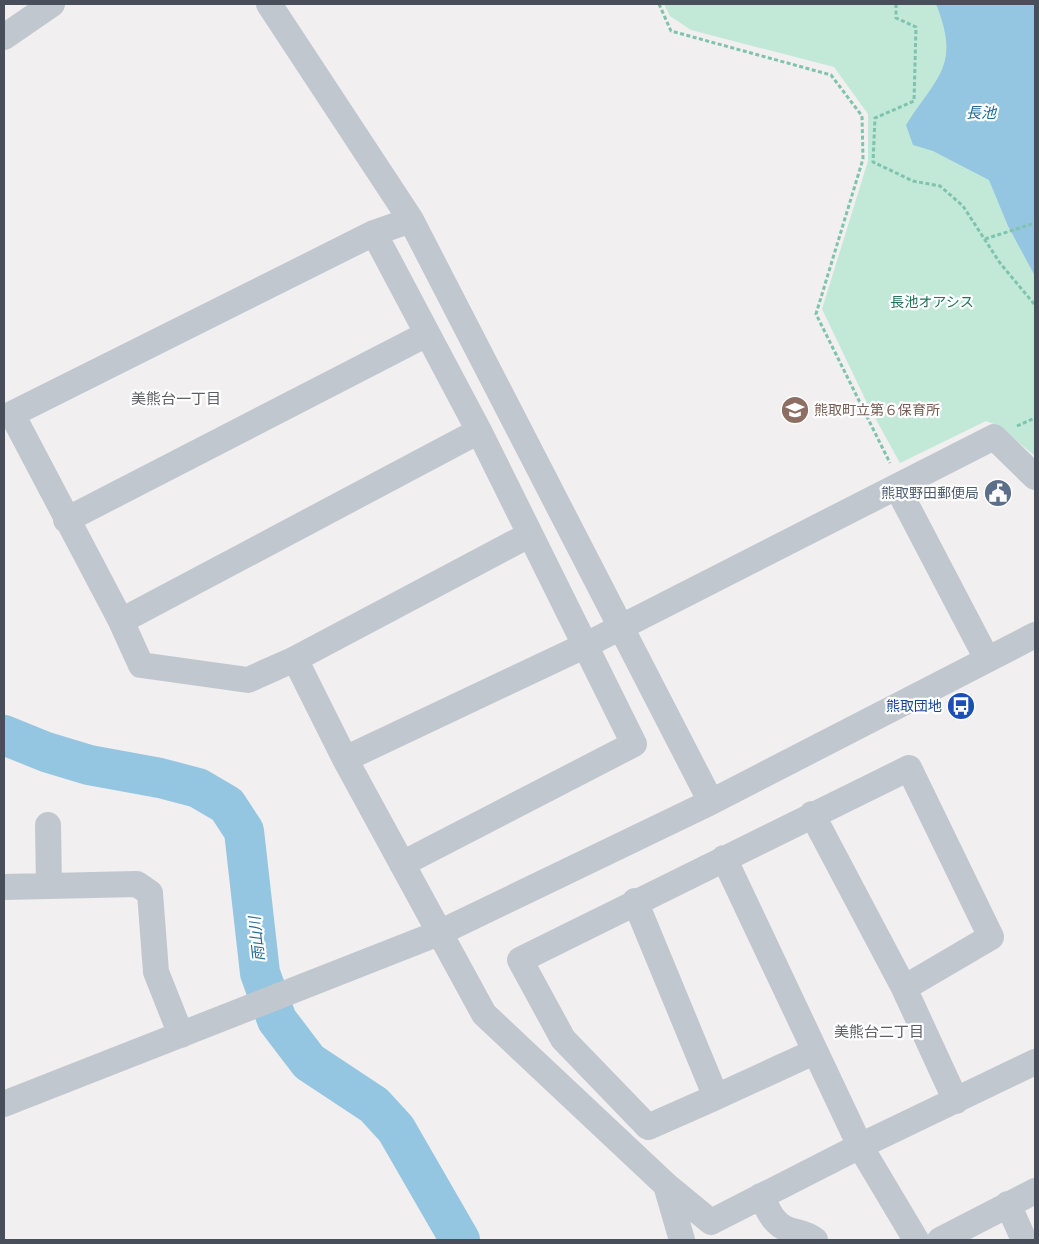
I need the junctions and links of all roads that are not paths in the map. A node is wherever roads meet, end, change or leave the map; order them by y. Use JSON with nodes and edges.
{"nodes":[{"id":1,"x":52,"y":4,"type":"edge"},
{"id":2,"x":269,"y":4,"type":"edge"},
{"id":3,"x":7,"y":27,"type":"edge"},
{"id":4,"x":411,"y":220,"type":"junction"},
{"id":5,"x":374,"y":233,"type":"junction"},
{"id":6,"x":426,"y":334,"type":"junction"},
{"id":7,"x":479,"y":431,"type":"junction"},
{"id":8,"x":1035,"y":477,"type":"edge"},
{"id":9,"x":897,"y":487,"type":"junction"},
{"id":10,"x":66,"y":520,"type":"junction"},
{"id":11,"x":529,"y":534,"type":"junction"},
{"id":12,"x":121,"y":621,"type":"junction"},
{"id":13,"x":619,"y":626,"type":"junction"},
{"id":14,"x":1035,"y":636,"type":"edge"},
{"id":15,"x":584,"y":646,"type":"junction"},
{"id":16,"x":295,"y":658,"type":"junction"},
{"id":17,"x":986,"y":659,"type":"junction"},
{"id":18,"x":345,"y":759,"type":"junction"},
{"id":19,"x":711,"y":802,"type":"junction"},
{"id":20,"x":812,"y":814,"type":"junction"},
{"id":21,"x":48,"y":825,"type":"dead end"},
{"id":22,"x":724,"y":858,"type":"junction"},
{"id":23,"x":402,"y":864,"type":"junction"},
{"id":24,"x":49,"y":886,"type":"junction"},
{"id":25,"x":4,"y":887,"type":"edge"},
{"id":26,"x":635,"y":901,"type":"junction"},
{"id":27,"x":439,"y":933,"type":"junction"},
{"id":28,"x":904,"y":988,"type":"junction"},
{"id":29,"x":181,"y":1035,"type":"junction"},
{"id":30,"x":814,"y":1052,"type":"junction"},
{"id":31,"x":1035,"y":1062,"type":"edge"},
{"id":32,"x":716,"y":1097,"type":"junction"},
{"id":33,"x":956,"y":1101,"type":"junction"},
{"id":34,"x":4,"y":1104,"type":"edge"},
{"id":35,"x":860,"y":1146,"type":"junction"},
{"id":36,"x":666,"y":1186,"type":"junction"},
{"id":37,"x":1035,"y":1191,"type":"edge"},
{"id":38,"x":761,"y":1196,"type":"junction"},
{"id":39,"x":1008,"y":1204,"type":"junction"},
{"id":40,"x":776,"y":1233,"type":"edge"},
{"id":41,"x":682,"y":1240,"type":"edge"},
{"id":42,"x":815,"y":1240,"type":"edge"},
{"id":43,"x":916,"y":1240,"type":"edge"},
{"id":44,"x":940,"y":1240,"type":"edge"},
{"id":45,"x":1024,"y":1240,"type":"edge"}],
"edges":[{"from":1,"to":3,"type":"street"},
{"from":2,"to":4,"type":"street"},
{"from":4,"to":5,"type":"street"},
{"from":4,"to":13,"type":"street"},
{"from":5,"to":6,"type":"street"},
{"from":5,"to":10,"type":"street"},
{"from":6,"to":7,"type":"street"},
{"from":6,"to":10,"type":"street"},
{"from":7,"to":11,"type":"street"},
{"from":7,"to":12,"type":"street"},
{"from":8,"to":9,"type":"street"},
{"from":9,"to":13,"type":"street"},
{"from":9,"to":17,"type":"street"},
{"from":10,"to":12,"type":"street"},
{"from":11,"to":15,"type":"street"},
{"from":11,"to":16,"type":"street"},
{"from":12,"to":16,"type":"street"},
{"from":13,"to":15,"type":"street"},
{"from":13,"to":19,"type":"street"},
{"from":14,"to":17,"type":"street"},
{"from":15,"to":18,"type":"street"},
{"from":15,"to":23,"type":"street"},
{"from":16,"to":18,"type":"street"},
{"from":17,"to":19,"type":"street"},
{"from":18,"to":23,"type":"street"},
{"from":19,"to":27,"type":"street"},
{"from":20,"to":22,"type":"street"},
{"from":20,"to":28,"type":"street"},
{"from":20,"to":28,"type":"street"},
{"from":21,"to":24,"type":"street"},
{"from":22,"to":26,"type":"street"},
{"from":22,"to":30,"type":"street"},
{"from":23,"to":27,"type":"street"},
{"from":24,"to":25,"type":"street"},
{"from":24,"to":29,"type":"street"},
{"from":26,"to":32,"type":"street"},
{"from":26,"to":32,"type":"street"},
{"from":27,"to":29,"type":"street"},
{"from":27,"to":36,"type":"street"},
{"from":28,"to":33,"type":"street"},
{"from":29,"to":34,"type":"street"},
{"from":30,"to":32,"type":"street"},
{"from":30,"to":35,"type":"street"},
{"from":31,"to":33,"type":"street"},
{"from":33,"to":35,"type":"street"},
{"from":35,"to":38,"type":"street"},
{"from":35,"to":43,"type":"street"},
{"from":36,"to":38,"type":"street"},
{"from":36,"to":41,"type":"street"},
{"from":37,"to":39,"type":"street"},
{"from":38,"to":40,"type":"street"},
{"from":39,"to":44,"type":"street"},
{"from":39,"to":45,"type":"street"},
{"from":40,"to":42,"type":"street"}]}
